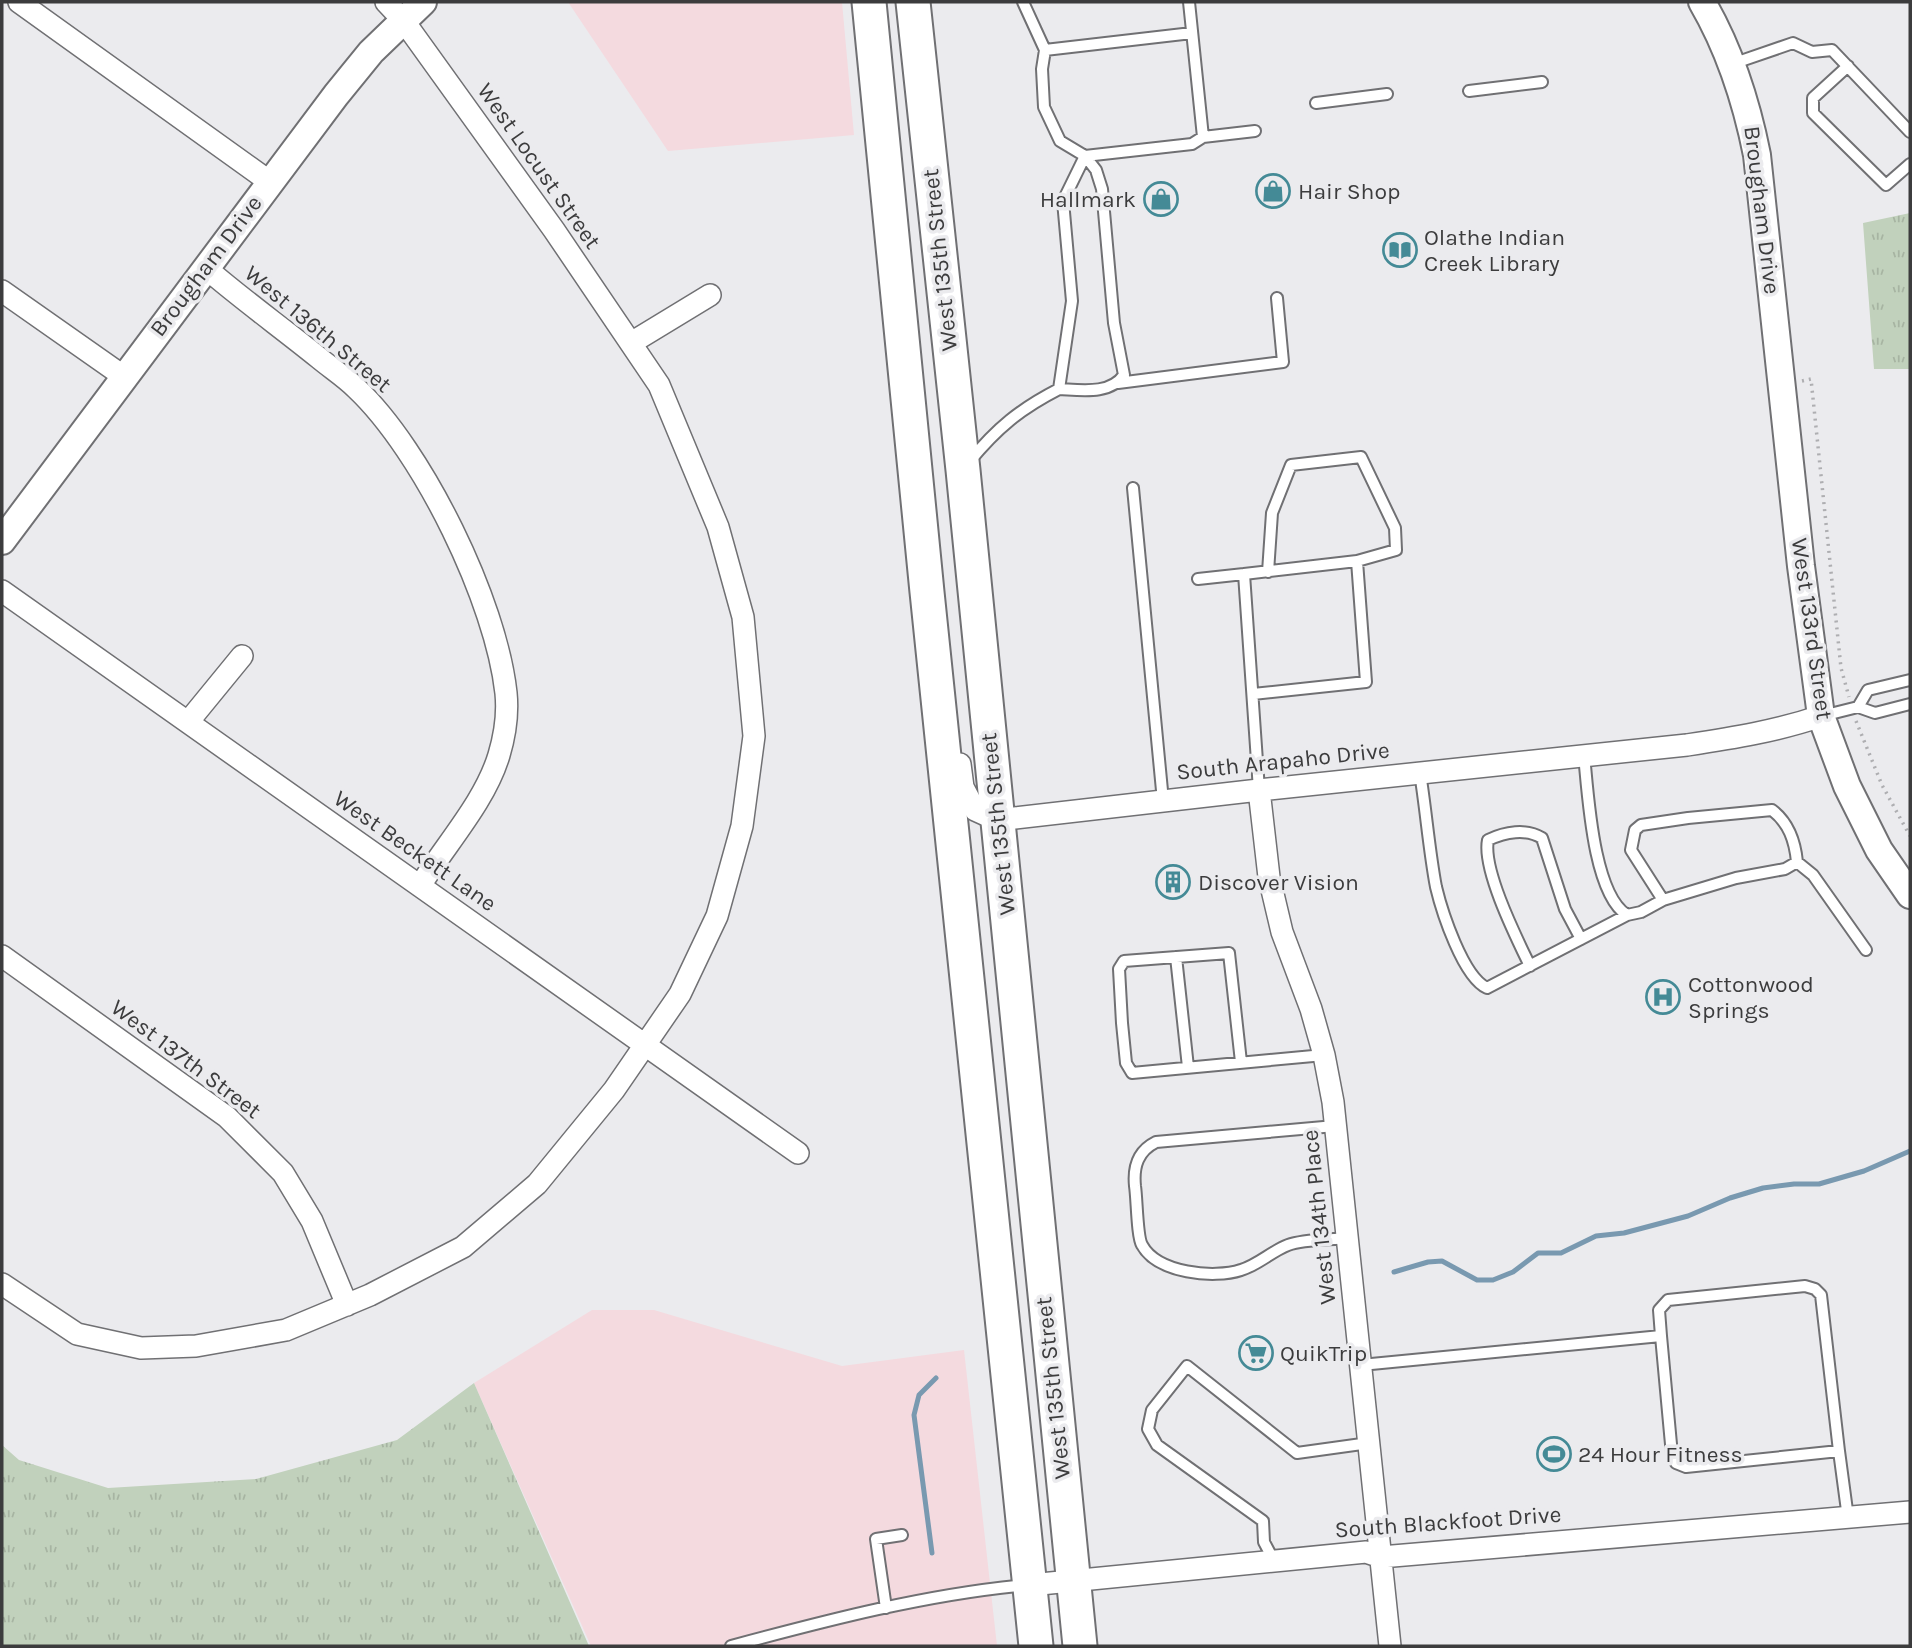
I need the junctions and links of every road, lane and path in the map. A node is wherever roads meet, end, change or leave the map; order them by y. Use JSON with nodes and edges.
{"nodes":[{"id":1,"x":19,"y":2,"type":"edge"},
{"id":2,"x":423,"y":2,"type":"edge"},
{"id":3,"x":869,"y":2,"type":"edge"},
{"id":4,"x":913,"y":2,"type":"edge"},
{"id":5,"x":1023,"y":2,"type":"edge"},
{"id":6,"x":1189,"y":2,"type":"edge"},
{"id":7,"x":1702,"y":2,"type":"edge"},
{"id":8,"x":394,"y":11,"type":"edge"},
{"id":9,"x":1192,"y":33,"type":"junction"},
{"id":10,"x":1045,"y":50,"type":"junction"},
{"id":11,"x":1732,"y":64,"type":"junction"},
{"id":12,"x":1847,"y":66,"type":"junction"},
{"id":13,"x":1542,"y":82,"type":"dead end"},
{"id":14,"x":1469,"y":90,"type":"dead end"},
{"id":15,"x":1387,"y":94,"type":"dead end"},
{"id":16,"x":1317,"y":103,"type":"dead end"},
{"id":17,"x":1255,"y":131,"type":"dead end"},
{"id":18,"x":1910,"y":132,"type":"edge"},
{"id":19,"x":1203,"y":136,"type":"junction"},
{"id":20,"x":1085,"y":156,"type":"junction"},
{"id":21,"x":1910,"y":164,"type":"edge"},
{"id":22,"x":270,"y":182,"type":"junction"},
{"id":23,"x":207,"y":270,"type":"junction"},
{"id":24,"x":2,"y":291,"type":"edge"},
{"id":25,"x":710,"y":295,"type":"dead end"},
{"id":26,"x":1277,"y":298,"type":"dead end"},
{"id":27,"x":631,"y":343,"type":"junction"},
{"id":28,"x":123,"y":376,"type":"junction"},
{"id":29,"x":1118,"y":383,"type":"junction"},
{"id":30,"x":1783,"y":385,"type":"junction"},
{"id":31,"x":1059,"y":388,"type":"junction"},
{"id":32,"x":962,"y":470,"type":"junction"},
{"id":33,"x":1133,"y":488,"type":"dead end"},
{"id":34,"x":2,"y":541,"type":"edge"},
{"id":35,"x":1357,"y":561,"type":"junction"},
{"id":36,"x":1268,"y":572,"type":"junction"},
{"id":37,"x":1244,"y":574,"type":"junction"},
{"id":38,"x":1198,"y":579,"type":"dead end"},
{"id":39,"x":2,"y":591,"type":"edge"},
{"id":40,"x":927,"y":592,"type":"junction"},
{"id":41,"x":242,"y":656,"type":"dead end"},
{"id":42,"x":1910,"y":680,"type":"edge"},
{"id":43,"x":1253,"y":694,"type":"junction"},
{"id":44,"x":1910,"y":704,"type":"edge"},
{"id":45,"x":1855,"y":707,"type":"junction"},
{"id":46,"x":1821,"y":716,"type":"junction"},
{"id":47,"x":188,"y":722,"type":"junction"},
{"id":48,"x":1584,"y":755,"type":"junction"},
{"id":49,"x":1420,"y":773,"type":"junction"},
{"id":50,"x":1259,"y":790,"type":"junction"},
{"id":51,"x":1163,"y":801,"type":"junction"},
{"id":52,"x":997,"y":820,"type":"junction"},
{"id":53,"x":1910,"y":836,"type":"edge"},
{"id":54,"x":1797,"y":862,"type":"junction"},
{"id":55,"x":420,"y":886,"type":"junction"},
{"id":56,"x":1910,"y":895,"type":"edge"},
{"id":57,"x":1662,"y":900,"type":"junction"},
{"id":58,"x":1626,"y":915,"type":"junction"},
{"id":59,"x":1581,"y":939,"type":"junction"},
{"id":60,"x":1866,"y":950,"type":"dead end"},
{"id":61,"x":2,"y":956,"type":"edge"},
{"id":62,"x":1176,"y":957,"type":"junction"},
{"id":63,"x":1530,"y":966,"type":"junction"},
{"id":64,"x":645,"y":1045,"type":"junction"},
{"id":65,"x":1324,"y":1055,"type":"junction"},
{"id":66,"x":1241,"y":1062,"type":"junction"},
{"id":67,"x":1188,"y":1067,"type":"junction"},
{"id":68,"x":1335,"y":1126,"type":"junction"},
{"id":69,"x":799,"y":1153,"type":"dead end"},
{"id":70,"x":1347,"y":1238,"type":"junction"},
{"id":71,"x":2,"y":1284,"type":"edge"},
{"id":72,"x":347,"y":1305,"type":"junction"},
{"id":73,"x":1661,"y":1336,"type":"junction"},
{"id":74,"x":1361,"y":1364,"type":"junction"},
{"id":75,"x":1369,"y":1443,"type":"junction"},
{"id":76,"x":1839,"y":1451,"type":"junction"},
{"id":77,"x":1910,"y":1512,"type":"edge"},
{"id":78,"x":1848,"y":1518,"type":"junction"},
{"id":79,"x":902,"y":1535,"type":"dead end"},
{"id":80,"x":1381,"y":1557,"type":"junction"},
{"id":81,"x":1274,"y":1561,"type":"junction"},
{"id":82,"x":1072,"y":1580,"type":"junction"},
{"id":83,"x":1030,"y":1585,"type":"junction"},
{"id":84,"x":886,"y":1608,"type":"junction"},
{"id":85,"x":731,"y":1646,"type":"edge"},
{"id":86,"x":1036,"y":1646,"type":"edge"},
{"id":87,"x":1080,"y":1646,"type":"edge"},
{"id":88,"x":1390,"y":1646,"type":"edge"}],
"edges":[{"from":1,"to":22,"type":"street"},
{"from":2,"to":8,"type":"street","name":"Brougham Drive"},
{"from":3,"to":40,"type":"main road","name":"West 135th Street"},
{"from":4,"to":32,"type":"main road","name":"West 135th Street"},
{"from":5,"to":10,"type":"lane"},
{"from":6,"to":9,"type":"lane"},
{"from":7,"to":11,"type":"street","name":"Brougham Drive"},
{"from":8,"to":22,"type":"street","name":"Brougham Drive"},
{"from":8,"to":27,"type":"street","name":"West Locust Street"},
{"from":9,"to":10,"type":"lane"},
{"from":9,"to":19,"type":"lane"},
{"from":10,"to":20,"type":"lane"},
{"from":11,"to":12,"type":"lane"},
{"from":11,"to":30,"type":"street","name":"Brougham Drive"},
{"from":12,"to":18,"type":"lane"},
{"from":12,"to":21,"type":"lane"},
{"from":13,"to":14,"type":"lane"},
{"from":15,"to":16,"type":"lane"},
{"from":17,"to":19,"type":"lane"},
{"from":19,"to":20,"type":"lane"},
{"from":20,"to":29,"type":"lane"},
{"from":20,"to":31,"type":"lane"},
{"from":22,"to":23,"type":"street","name":"Brougham Drive"},
{"from":23,"to":28,"type":"street","name":"Brougham Drive"},
{"from":23,"to":55,"type":"street","name":"West 136th Street"},
{"from":24,"to":28,"type":"street"},
{"from":25,"to":27,"type":"street"},
{"from":26,"to":29,"type":"lane"},
{"from":27,"to":64,"type":"street","name":"West Locust Street"},
{"from":28,"to":34,"type":"street","name":"Brougham Drive"},
{"from":29,"to":31,"type":"lane"},
{"from":30,"to":45,"type":"path"},
{"from":30,"to":46,"type":"street","name":"West 133rd Street"},
{"from":31,"to":32,"type":"lane"},
{"from":32,"to":52,"type":"main road","name":"West 135th Street"},
{"from":33,"to":51,"type":"lane"},
{"from":35,"to":36,"type":"lane"},
{"from":35,"to":36,"type":"lane"},
{"from":35,"to":43,"type":"lane"},
{"from":36,"to":37,"type":"lane"},
{"from":37,"to":38,"type":"lane"},
{"from":37,"to":43,"type":"lane"},
{"from":39,"to":47,"type":"street","name":"West Beckett Lane"},
{"from":40,"to":52,"type":"street"},
{"from":40,"to":83,"type":"main road","name":"West 135th Street"},
{"from":41,"to":47,"type":"street"},
{"from":42,"to":45,"type":"lane"},
{"from":43,"to":50,"type":"lane"},
{"from":44,"to":45,"type":"lane"},
{"from":45,"to":46,"type":"lane"},
{"from":45,"to":53,"type":"path"},
{"from":46,"to":48,"type":"street","name":"South Arapaho Drive"},
{"from":46,"to":56,"type":"street","name":"West 133rd Street"},
{"from":47,"to":55,"type":"street","name":"West Beckett Lane"},
{"from":48,"to":49,"type":"street","name":"South Arapaho Drive"},
{"from":48,"to":58,"type":"lane"},
{"from":49,"to":50,"type":"street","name":"South Arapaho Drive"},
{"from":49,"to":63,"type":"lane"},
{"from":50,"to":51,"type":"street","name":"South Arapaho Drive"},
{"from":50,"to":65,"type":"street","name":"West 134th Place"},
{"from":51,"to":52,"type":"street","name":"South Arapaho Drive"},
{"from":52,"to":82,"type":"main road","name":"West 135th Street"},
{"from":54,"to":57,"type":"lane"},
{"from":54,"to":57,"type":"lane"},
{"from":54,"to":60,"type":"lane"},
{"from":55,"to":64,"type":"street","name":"West Beckett Lane"},
{"from":57,"to":58,"type":"lane"},
{"from":58,"to":59,"type":"lane"},
{"from":59,"to":63,"type":"lane"},
{"from":59,"to":63,"type":"lane"},
{"from":61,"to":72,"type":"street","name":"West 137th Street"},
{"from":62,"to":66,"type":"lane"},
{"from":62,"to":67,"type":"lane"},
{"from":62,"to":67,"type":"lane"},
{"from":64,"to":69,"type":"street","name":"West Beckett Lane"},
{"from":64,"to":72,"type":"street","name":"West Locust Street"},
{"from":65,"to":66,"type":"lane"},
{"from":65,"to":68,"type":"street","name":"West 134th Place"},
{"from":66,"to":67,"type":"lane"},
{"from":68,"to":70,"type":"street","name":"West 134th Place"},
{"from":68,"to":70,"type":"lane"},
{"from":70,"to":74,"type":"street","name":"West 134th Place"},
{"from":71,"to":72,"type":"street","name":"West Locust Street"},
{"from":73,"to":74,"type":"lane"},
{"from":73,"to":76,"type":"lane"},
{"from":73,"to":76,"type":"lane"},
{"from":74,"to":75,"type":"street","name":"West 134th Place"},
{"from":75,"to":80,"type":"street","name":"West 134th Place"},
{"from":75,"to":81,"type":"lane"},
{"from":76,"to":78,"type":"lane"},
{"from":77,"to":78,"type":"street","name":"South Blackfoot Drive"},
{"from":78,"to":80,"type":"street","name":"South Blackfoot Drive"},
{"from":79,"to":84,"type":"lane"},
{"from":80,"to":81,"type":"street","name":"South Blackfoot Drive"},
{"from":80,"to":88,"type":"street","name":"West 134th Place"},
{"from":81,"to":82,"type":"street","name":"South Blackfoot Drive"},
{"from":82,"to":83,"type":"street","name":"South Blackfoot Drive"},
{"from":82,"to":87,"type":"main road","name":"West 135th Street"},
{"from":83,"to":84,"type":"lane"},
{"from":83,"to":86,"type":"main road","name":"West 135th Street"},
{"from":84,"to":85,"type":"lane"}]}
